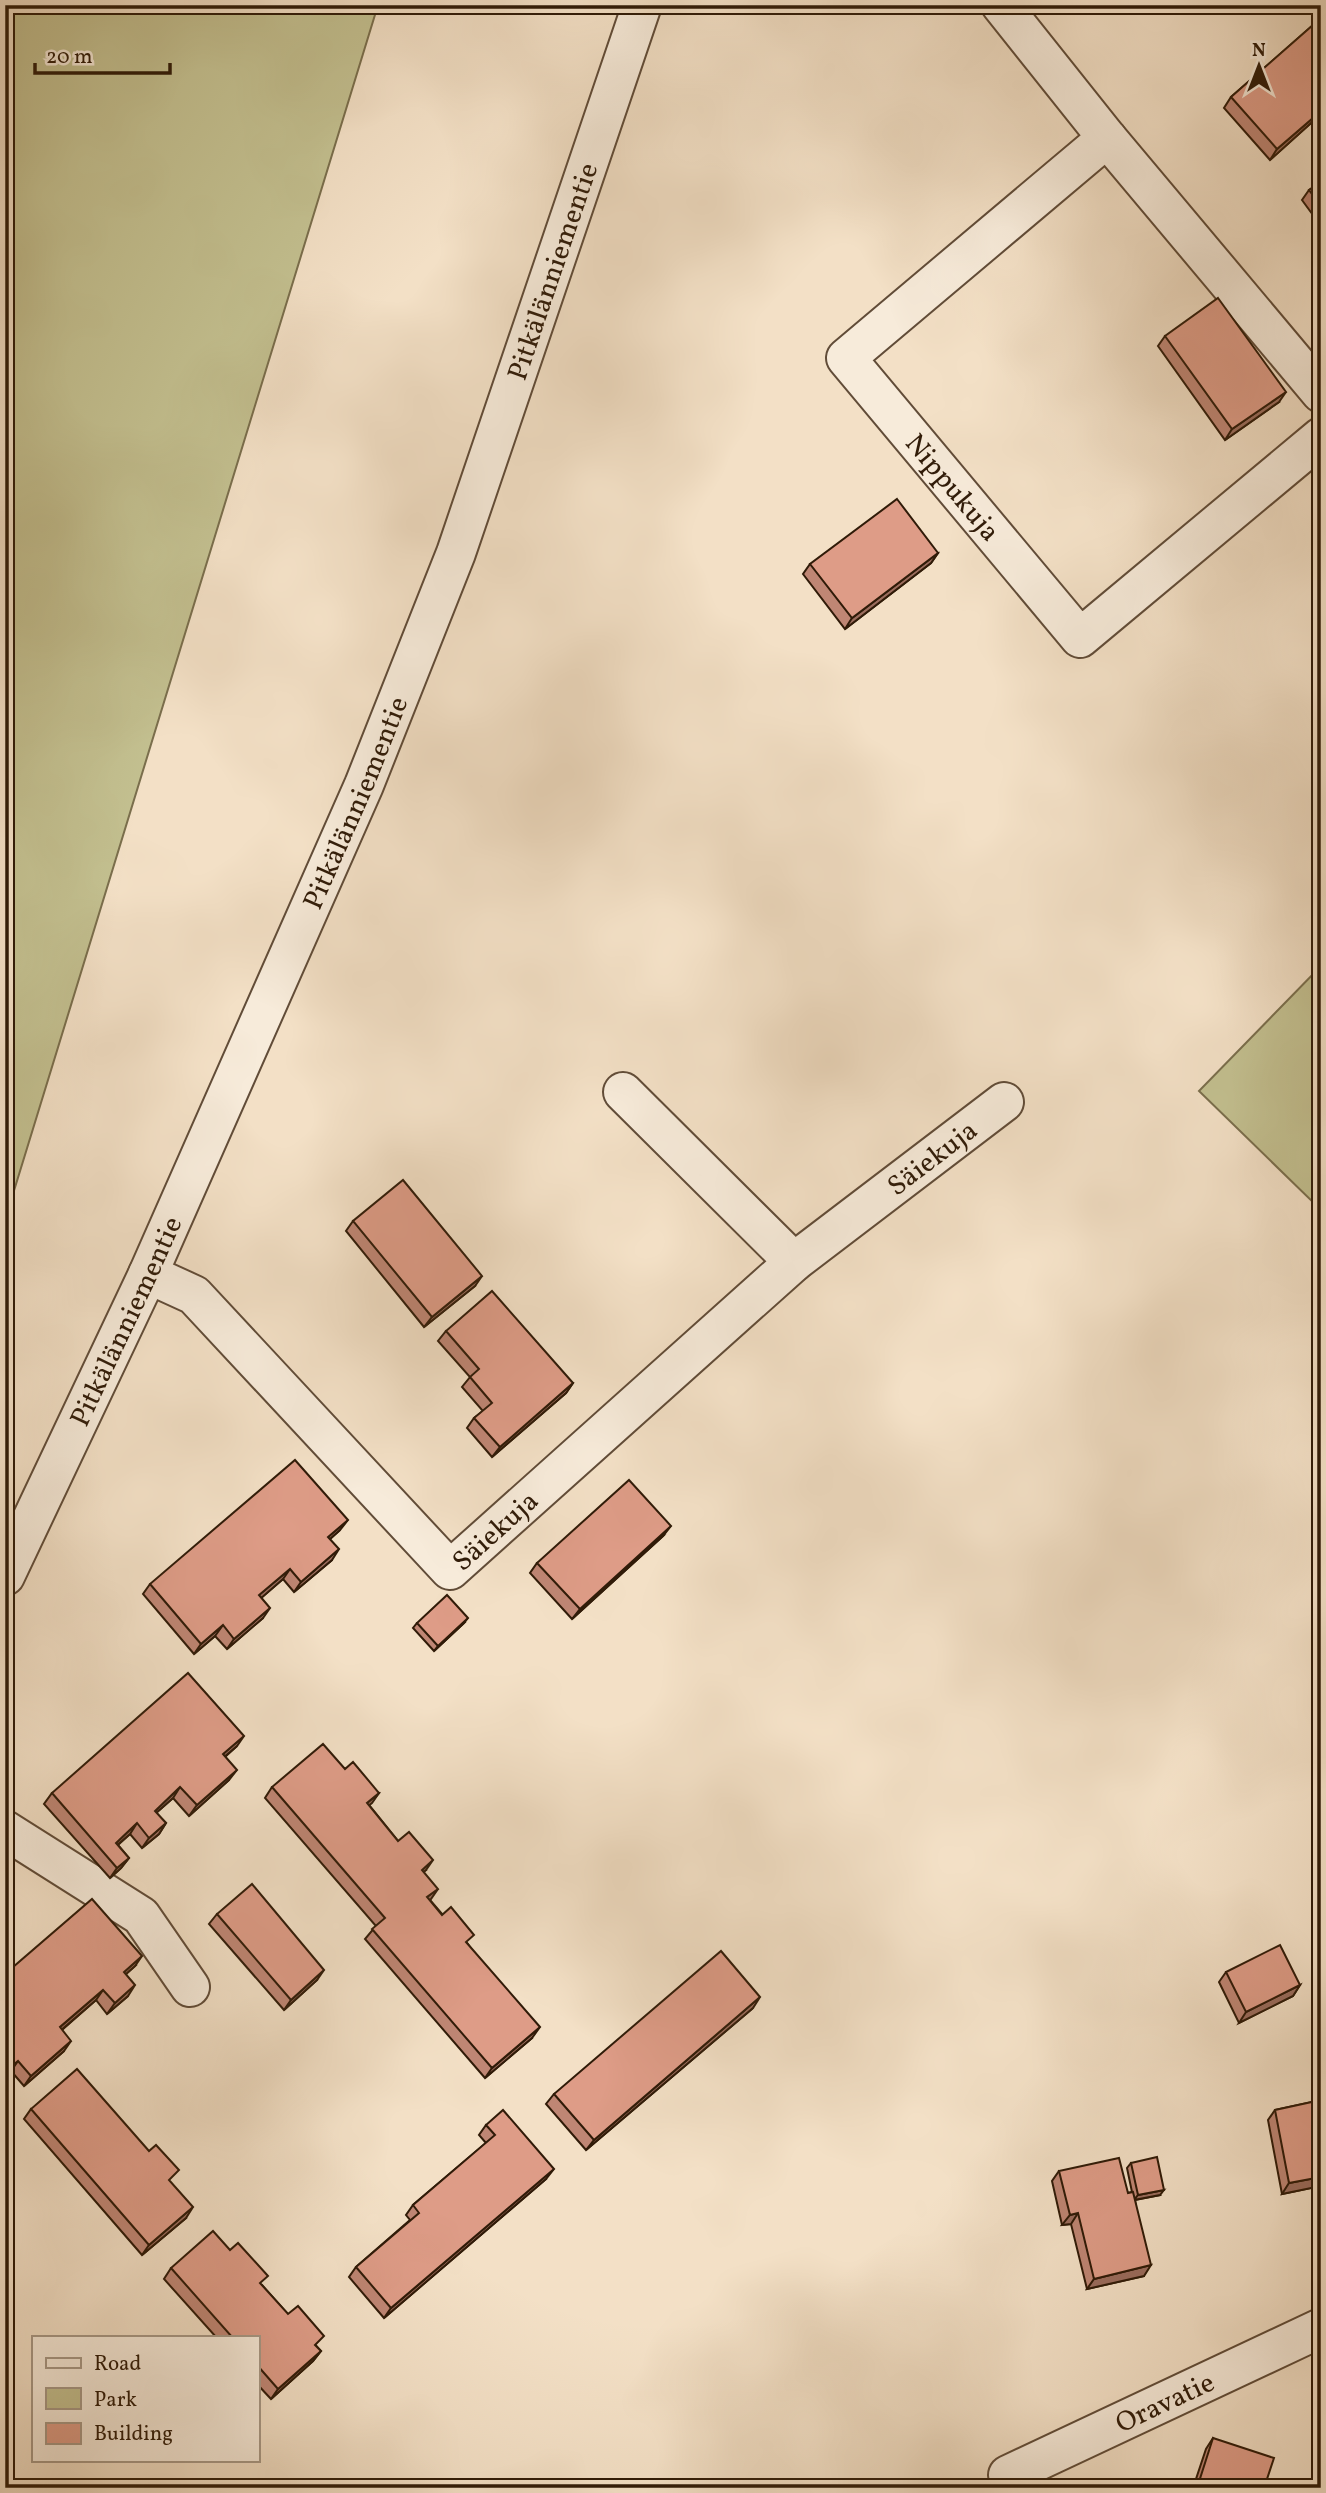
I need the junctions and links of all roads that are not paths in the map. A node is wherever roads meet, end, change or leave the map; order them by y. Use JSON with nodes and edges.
{"nodes":[{"id":1,"x":642,"y":5,"type":"edge"},
{"id":2,"x":1002,"y":5,"type":"edge"},
{"id":3,"x":1107,"y":138,"type":"junction"},
{"id":4,"x":1321,"y":393,"type":"edge"},
{"id":5,"x":1321,"y":437,"type":"edge"},
{"id":6,"x":623,"y":1091,"type":"dead end"},
{"id":7,"x":1004,"y":1102,"type":"dead end"},
{"id":8,"x":794,"y":1262,"type":"junction"},
{"id":9,"x":148,"y":1275,"type":"junction"},
{"id":10,"x":5,"y":1576,"type":"edge"},
{"id":11,"x":5,"y":1830,"type":"edge"},
{"id":12,"x":190,"y":1987,"type":"dead end"},
{"id":13,"x":1321,"y":2329,"type":"edge"},
{"id":14,"x":1011,"y":2481,"type":"edge"}],
"edges":[{"from":1,"to":9,"type":"street","name":"Pitkälänniementie"},
{"from":2,"to":3,"type":"street"},
{"from":3,"to":4,"type":"street"},
{"from":3,"to":5,"type":"street","name":"Nippukuja"},
{"from":6,"to":8,"type":"street"},
{"from":7,"to":8,"type":"street","name":"Säiekuja"},
{"from":8,"to":9,"type":"street","name":"Säiekuja"},
{"from":9,"to":10,"type":"street","name":"Pitkälänniementie"},
{"from":11,"to":12,"type":"street"},
{"from":13,"to":14,"type":"street","name":"Oravatie"}]}
